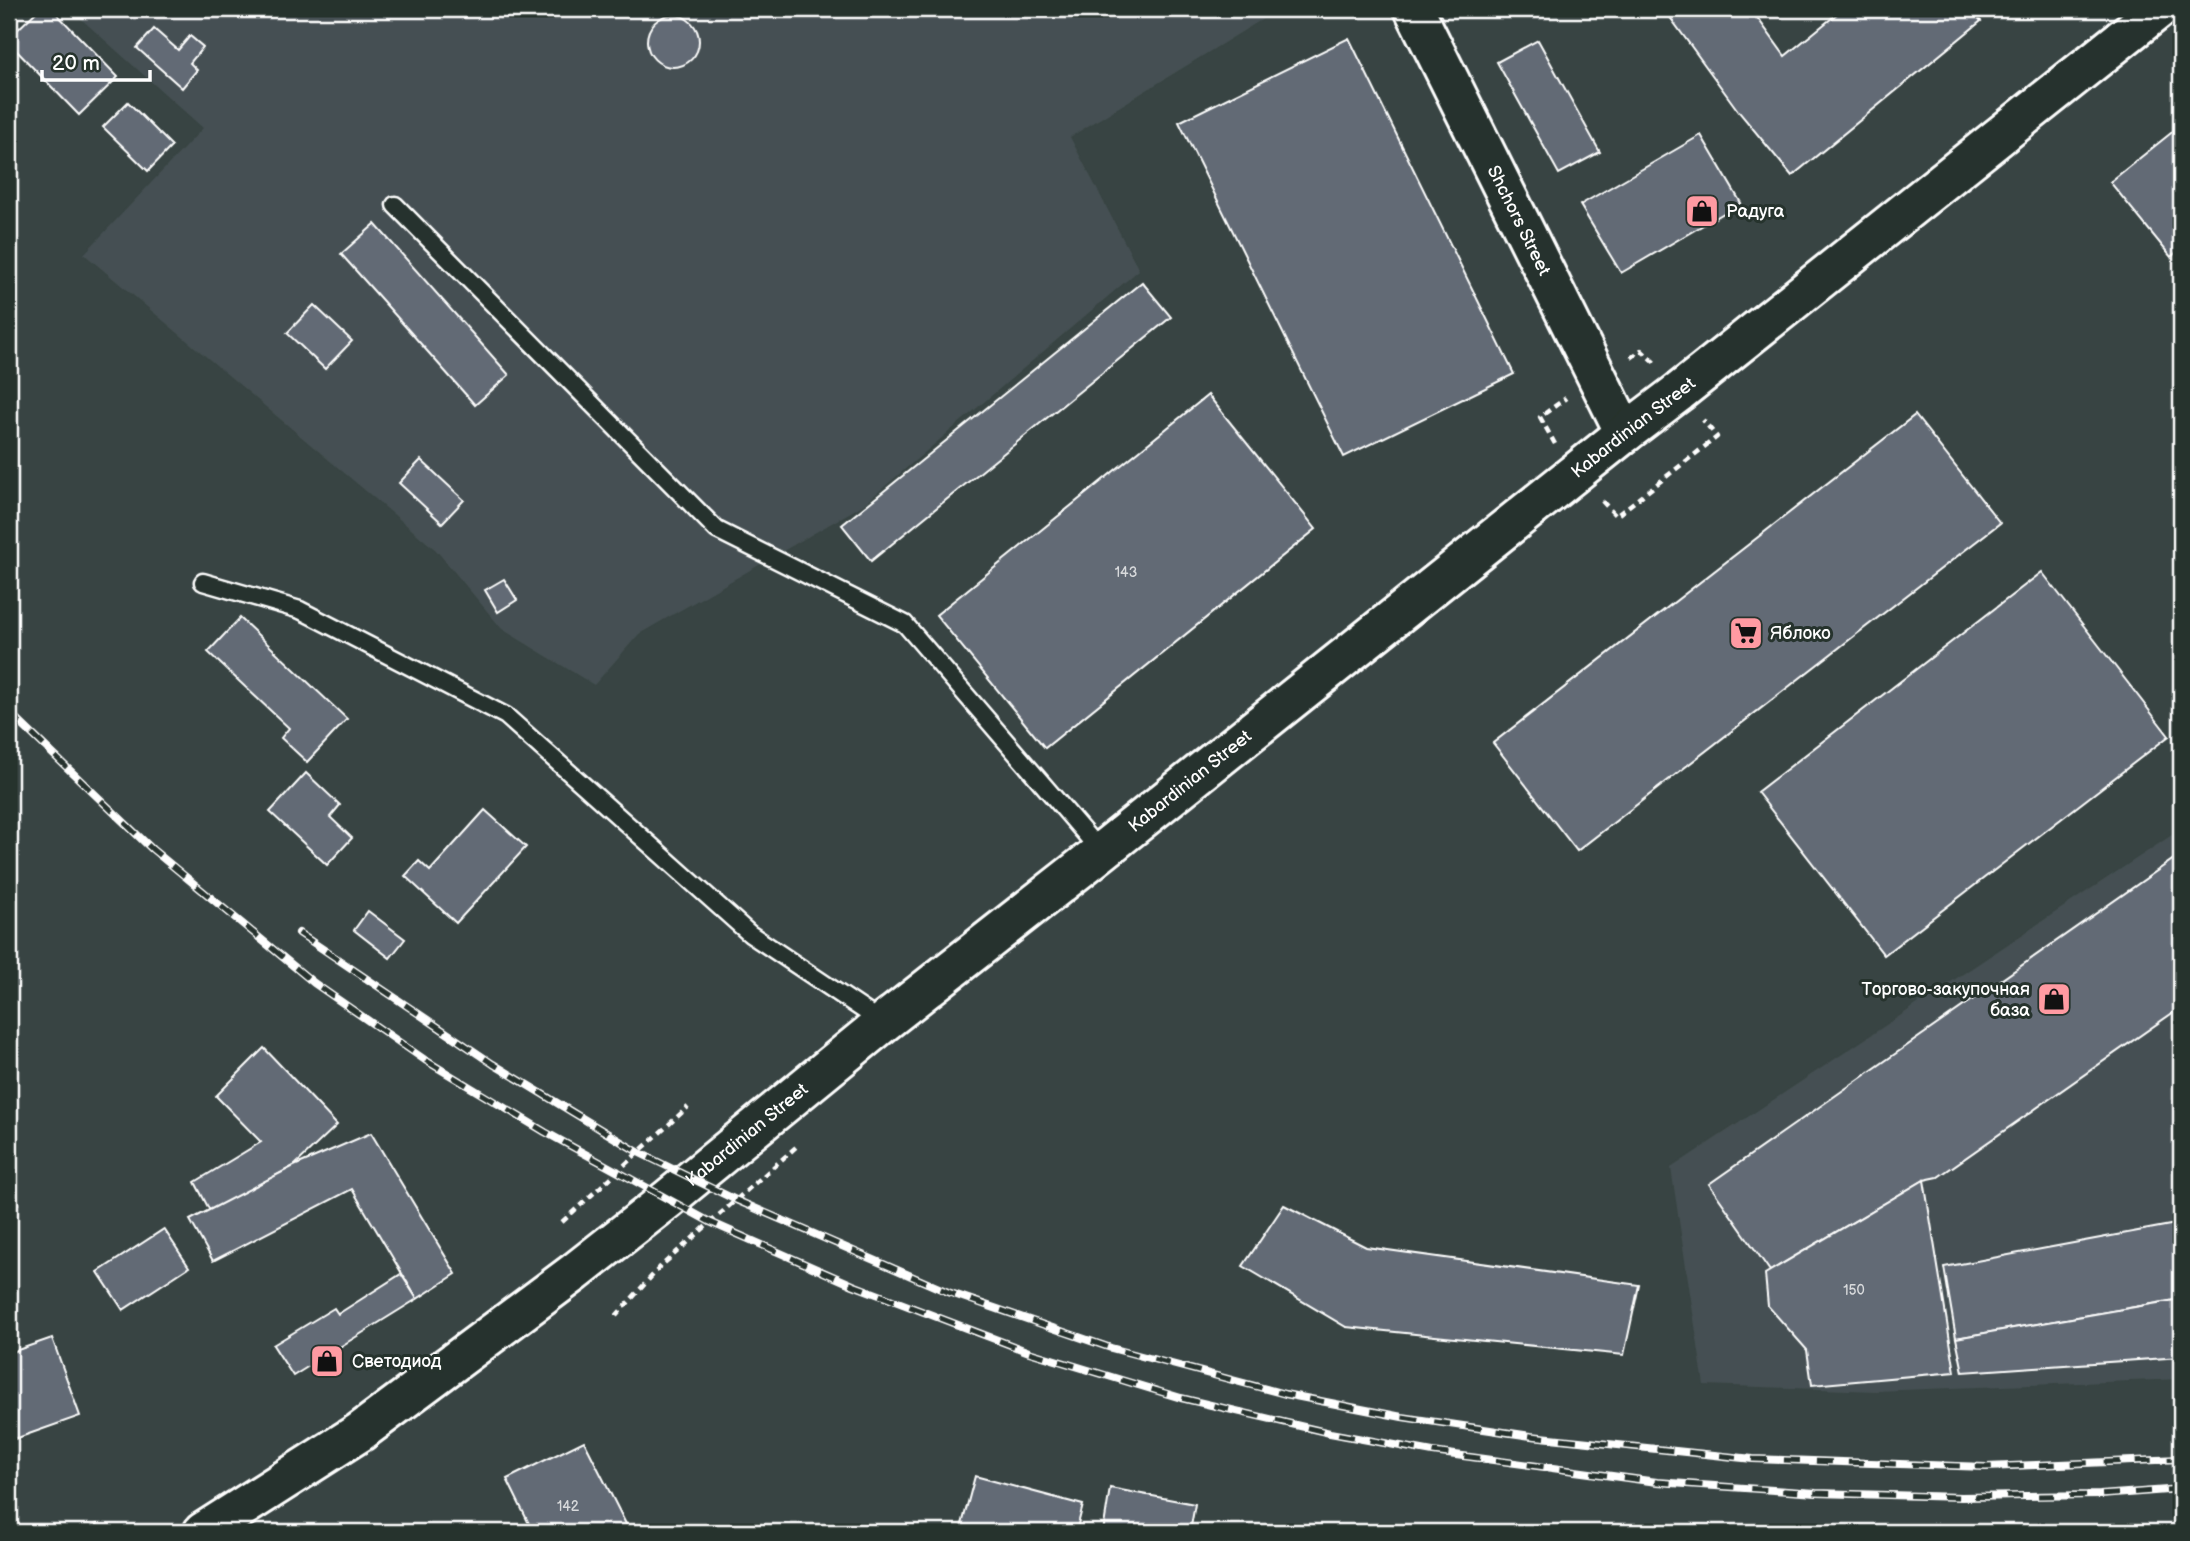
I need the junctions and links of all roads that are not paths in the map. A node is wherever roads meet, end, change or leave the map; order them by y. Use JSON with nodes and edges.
{"nodes":[{"id":1,"x":1415,"y":9,"type":"edge"},
{"id":2,"x":2159,"y":9,"type":"edge"},
{"id":3,"x":395,"y":205,"type":"dead end"},
{"id":4,"x":1625,"y":433,"type":"junction"},
{"id":5,"x":203,"y":582,"type":"dead end"},
{"id":6,"x":1101,"y":852,"type":"junction"},
{"id":7,"x":883,"y":1023,"type":"junction"},
{"id":8,"x":203,"y":1532,"type":"edge"}],
"edges":[{"from":1,"to":4,"type":"main road","name":"Shchors Street"},
{"from":2,"to":4,"type":"main road","name":"Kabardinian Street"},
{"from":3,"to":6,"type":"lane"},
{"from":4,"to":6,"type":"main road","name":"Kabardinian Street"},
{"from":5,"to":7,"type":"lane"},
{"from":6,"to":7,"type":"main road","name":"Kabardinian Street"},
{"from":7,"to":8,"type":"main road","name":"Kabardinian Street"}]}
